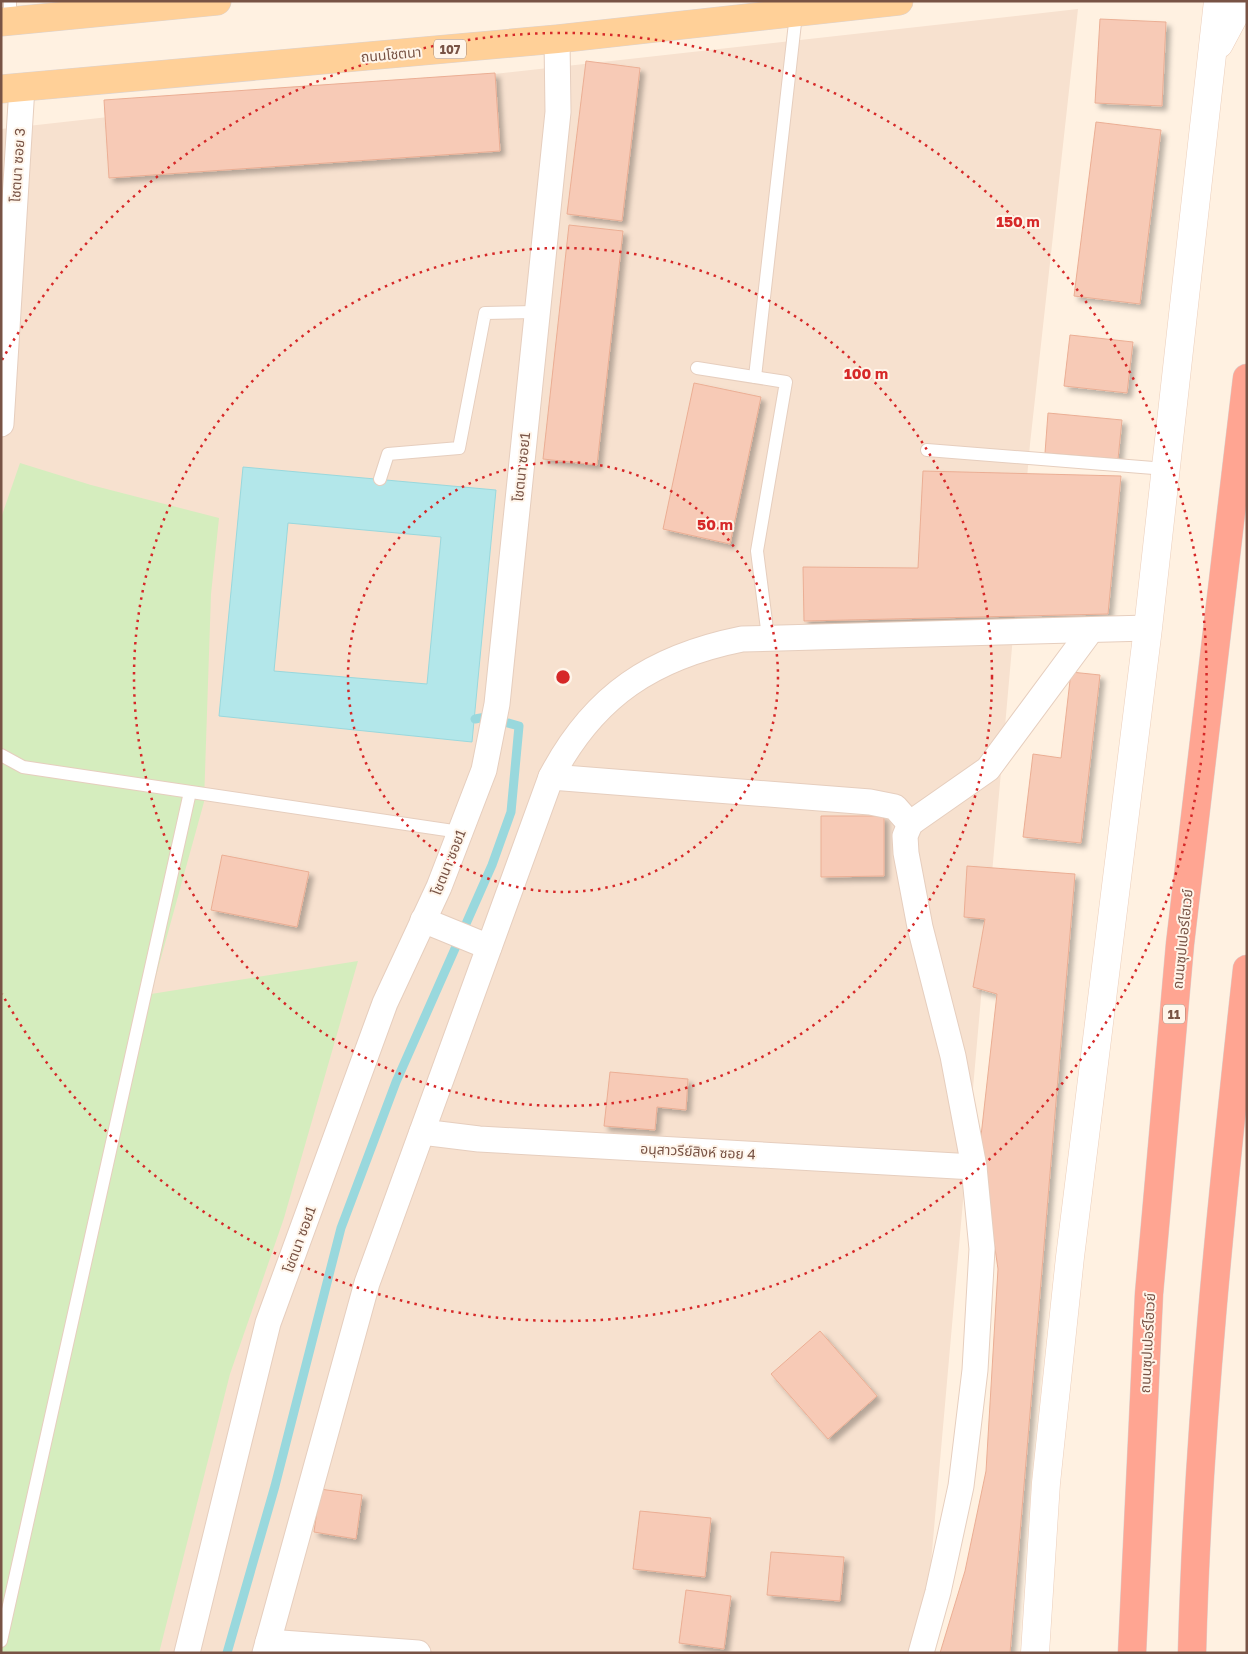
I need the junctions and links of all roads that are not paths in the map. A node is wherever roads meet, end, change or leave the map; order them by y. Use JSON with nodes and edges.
{"nodes":[{"id":1,"x":216,"y":1,"type":"edge"},
{"id":2,"x":899,"y":1,"type":"edge"},
{"id":3,"x":1218,"y":1,"type":"edge"},
{"id":4,"x":1247,"y":3,"type":"edge"},
{"id":5,"x":796,"y":14,"type":"junction"},
{"id":6,"x":7,"y":15,"type":"edge"},
{"id":7,"x":557,"y":40,"type":"junction"},
{"id":8,"x":1212,"y":56,"type":"junction"},
{"id":9,"x":12,"y":88,"type":"edge"},
{"id":10,"x":537,"y":312,"type":"junction"},
{"id":11,"x":697,"y":368,"type":"dead end"},
{"id":12,"x":755,"y":377,"type":"junction"},
{"id":13,"x":1247,"y":378,"type":"edge"},
{"id":14,"x":1,"y":424,"type":"edge"},
{"id":15,"x":927,"y":450,"type":"dead end"},
{"id":16,"x":1166,"y":469,"type":"junction"},
{"id":17,"x":380,"y":480,"type":"dead end"},
{"id":18,"x":1148,"y":628,"type":"junction"},
{"id":19,"x":1091,"y":630,"type":"junction"},
{"id":20,"x":768,"y":637,"type":"junction"},
{"id":21,"x":1,"y":755,"type":"edge"},
{"id":22,"x":551,"y":777,"type":"junction"},
{"id":23,"x":190,"y":792,"type":"junction"},
{"id":24,"x":910,"y":824,"type":"junction"},
{"id":25,"x":460,"y":832,"type":"junction"},
{"id":26,"x":424,"y":920,"type":"junction"},
{"id":27,"x":489,"y":947,"type":"junction"},
{"id":28,"x":1247,"y":969,"type":"edge"},
{"id":29,"x":422,"y":1132,"type":"junction"},
{"id":30,"x":974,"y":1167,"type":"junction"},
{"id":31,"x":1,"y":1641,"type":"edge"},
{"id":32,"x":266,"y":1647,"type":"edge"},
{"id":33,"x":187,"y":1653,"type":"edge"},
{"id":34,"x":418,"y":1653,"type":"edge"},
{"id":35,"x":921,"y":1653,"type":"edge"},
{"id":36,"x":1035,"y":1653,"type":"edge"},
{"id":37,"x":1132,"y":1653,"type":"edge"},
{"id":38,"x":1192,"y":1653,"type":"edge"}],
"edges":[{"from":1,"to":6,"type":"main road"},
{"from":2,"to":5,"type":"main road","name":"ถนนโชตนา","number":"107"},
{"from":3,"to":8,"type":"main road"},
{"from":4,"to":8,"type":"main road"},
{"from":5,"to":7,"type":"main road","name":"ถนนโชตนา","number":"107"},
{"from":5,"to":12,"type":"lane"},
{"from":7,"to":9,"type":"main road","name":"ถนนโชตนา","number":"107"},
{"from":7,"to":10,"type":"street","name":"โชตนา ซอย1"},
{"from":8,"to":16,"type":"main road"},
{"from":9,"to":14,"type":"street","name":"โชตนา ซอย 3"},
{"from":10,"to":17,"type":"lane"},
{"from":10,"to":25,"type":"street","name":"โชตนา ซอย1"},
{"from":11,"to":12,"type":"lane"},
{"from":12,"to":20,"type":"lane"},
{"from":13,"to":37,"type":"highway","name":"ถนนซุปเปอร์ไฮเวย์","number":"11"},
{"from":15,"to":16,"type":"lane"},
{"from":16,"to":18,"type":"main road"},
{"from":18,"to":19,"type":"street"},
{"from":18,"to":36,"type":"main road"},
{"from":19,"to":20,"type":"street"},
{"from":19,"to":24,"type":"street"},
{"from":20,"to":22,"type":"street"},
{"from":21,"to":23,"type":"lane"},
{"from":22,"to":24,"type":"street"},
{"from":22,"to":27,"type":"street"},
{"from":23,"to":25,"type":"lane"},
{"from":23,"to":31,"type":"lane"},
{"from":24,"to":30,"type":"street"},
{"from":25,"to":26,"type":"street","name":"โชตนา ซอย1"},
{"from":26,"to":27,"type":"street"},
{"from":26,"to":33,"type":"street","name":"โชตนา ซอย1"},
{"from":27,"to":29,"type":"street"},
{"from":28,"to":38,"type":"highway"},
{"from":29,"to":30,"type":"street","name":"อนุสาวรีย์สิงห์ ซอย 4"},
{"from":29,"to":32,"type":"street"},
{"from":30,"to":35,"type":"street"},
{"from":32,"to":34,"type":"street"}]}
